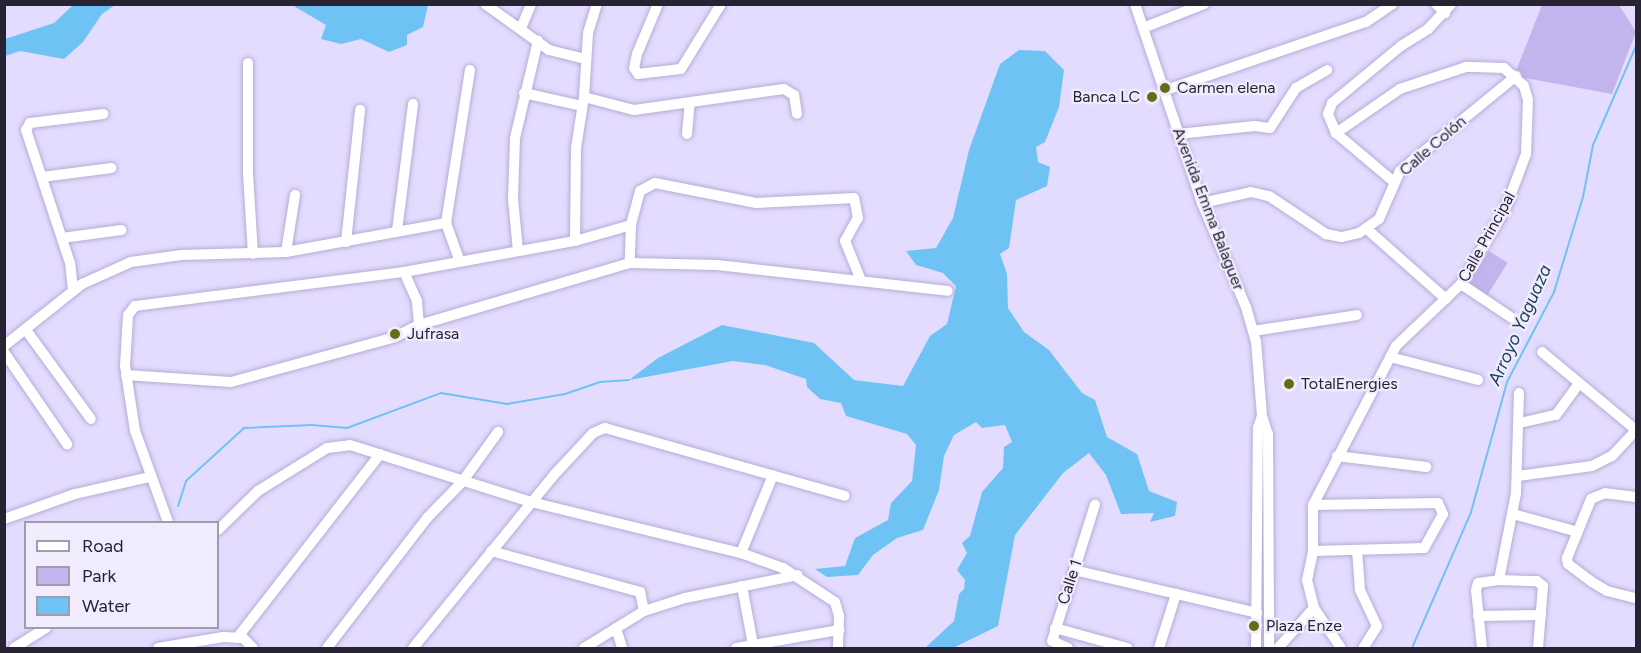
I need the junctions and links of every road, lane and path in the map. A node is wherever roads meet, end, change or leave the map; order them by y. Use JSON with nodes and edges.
{"nodes":[{"id":1,"x":486,"y":4,"type":"edge"},
{"id":2,"x":531,"y":4,"type":"edge"},
{"id":3,"x":597,"y":4,"type":"edge"},
{"id":4,"x":657,"y":4,"type":"edge"},
{"id":5,"x":721,"y":4,"type":"edge"},
{"id":6,"x":1135,"y":4,"type":"edge"},
{"id":7,"x":1204,"y":4,"type":"edge"},
{"id":8,"x":1393,"y":4,"type":"edge"},
{"id":9,"x":1436,"y":4,"type":"edge"},
{"id":10,"x":1448,"y":9,"type":"edge"},
{"id":11,"x":521,"y":28,"type":"junction"},
{"id":12,"x":1143,"y":28,"type":"junction"},
{"id":13,"x":537,"y":41,"type":"junction"},
{"id":14,"x":585,"y":59,"type":"junction"},
{"id":15,"x":248,"y":63,"type":"dead end"},
{"id":16,"x":470,"y":70,"type":"dead end"},
{"id":17,"x":1327,"y":70,"type":"dead end"},
{"id":18,"x":1516,"y":76,"type":"junction"},
{"id":19,"x":1163,"y":91,"type":"junction"},
{"id":20,"x":525,"y":93,"type":"junction"},
{"id":21,"x":583,"y":101,"type":"junction"},
{"id":22,"x":690,"y":102,"type":"junction"},
{"id":23,"x":413,"y":104,"type":"dead end"},
{"id":24,"x":360,"y":110,"type":"dead end"},
{"id":25,"x":103,"y":114,"type":"dead end"},
{"id":26,"x":797,"y":114,"type":"dead end"},
{"id":27,"x":1336,"y":133,"type":"junction"},
{"id":28,"x":687,"y":134,"type":"dead end"},
{"id":29,"x":1178,"y":134,"type":"junction"},
{"id":30,"x":111,"y":168,"type":"dead end"},
{"id":31,"x":42,"y":177,"type":"junction"},
{"id":32,"x":1394,"y":182,"type":"junction"},
{"id":33,"x":295,"y":195,"type":"dead end"},
{"id":34,"x":1202,"y":203,"type":"junction"},
{"id":35,"x":446,"y":223,"type":"junction"},
{"id":36,"x":631,"y":225,"type":"junction"},
{"id":37,"x":122,"y":230,"type":"dead end"},
{"id":38,"x":1368,"y":230,"type":"junction"},
{"id":39,"x":397,"y":231,"type":"junction"},
{"id":40,"x":62,"y":238,"type":"junction"},
{"id":41,"x":574,"y":241,"type":"junction"},
{"id":42,"x":346,"y":242,"type":"junction"},
{"id":43,"x":286,"y":252,"type":"junction"},
{"id":44,"x":518,"y":252,"type":"junction"},
{"id":45,"x":253,"y":254,"type":"junction"},
{"id":46,"x":460,"y":262,"type":"junction"},
{"id":47,"x":630,"y":263,"type":"junction"},
{"id":48,"x":404,"y":272,"type":"junction"},
{"id":49,"x":860,"y":278,"type":"junction"},
{"id":50,"x":1461,"y":284,"type":"junction"},
{"id":51,"x":78,"y":287,"type":"junction"},
{"id":52,"x":948,"y":291,"type":"dead end"},
{"id":53,"x":1446,"y":299,"type":"junction"},
{"id":54,"x":1357,"y":315,"type":"dead end"},
{"id":55,"x":1512,"y":318,"type":"dead end"},
{"id":56,"x":419,"y":325,"type":"junction"},
{"id":57,"x":26,"y":330,"type":"junction"},
{"id":58,"x":1253,"y":331,"type":"junction"},
{"id":59,"x":6,"y":346,"type":"edge"},
{"id":60,"x":1542,"y":352,"type":"dead end"},
{"id":61,"x":1390,"y":357,"type":"junction"},
{"id":62,"x":126,"y":375,"type":"junction"},
{"id":63,"x":1478,"y":380,"type":"dead end"},
{"id":64,"x":1579,"y":383,"type":"junction"},
{"id":65,"x":1519,"y":393,"type":"dead end"},
{"id":66,"x":1263,"y":416,"type":"junction"},
{"id":67,"x":91,"y":418,"type":"dead end"},
{"id":68,"x":1520,"y":423,"type":"junction"},
{"id":69,"x":498,"y":432,"type":"dead end"},
{"id":70,"x":67,"y":444,"type":"dead end"},
{"id":71,"x":380,"y":454,"type":"junction"},
{"id":72,"x":1337,"y":456,"type":"junction"},
{"id":73,"x":1426,"y":467,"type":"dead end"},
{"id":74,"x":773,"y":475,"type":"junction"},
{"id":75,"x":1518,"y":476,"type":"junction"},
{"id":76,"x":148,"y":477,"type":"junction"},
{"id":77,"x":462,"y":482,"type":"junction"},
{"id":78,"x":845,"y":496,"type":"dead end"},
{"id":79,"x":1636,"y":497,"type":"edge"},
{"id":80,"x":531,"y":502,"type":"junction"},
{"id":81,"x":1095,"y":505,"type":"dead end"},
{"id":82,"x":1313,"y":505,"type":"junction"},
{"id":83,"x":1513,"y":514,"type":"junction"},
{"id":84,"x":4,"y":519,"type":"edge"},
{"id":85,"x":165,"y":521,"type":"edge"},
{"id":86,"x":219,"y":529,"type":"edge"},
{"id":87,"x":1578,"y":532,"type":"junction"},
{"id":88,"x":491,"y":550,"type":"junction"},
{"id":89,"x":1357,"y":550,"type":"junction"},
{"id":90,"x":1313,"y":551,"type":"junction"},
{"id":91,"x":741,"y":553,"type":"junction"},
{"id":92,"x":1074,"y":570,"type":"junction"},
{"id":93,"x":798,"y":575,"type":"junction"},
{"id":94,"x":1499,"y":580,"type":"junction"},
{"id":95,"x":742,"y":586,"type":"junction"},
{"id":96,"x":1176,"y":594,"type":"junction"},
{"id":97,"x":1636,"y":598,"type":"edge"},
{"id":98,"x":1314,"y":608,"type":"junction"},
{"id":99,"x":644,"y":611,"type":"junction"},
{"id":100,"x":1257,"y":613,"type":"junction"},
{"id":101,"x":1541,"y":615,"type":"junction"},
{"id":102,"x":1478,"y":616,"type":"junction"},
{"id":103,"x":219,"y":628,"type":"edge"},
{"id":104,"x":616,"y":628,"type":"junction"},
{"id":105,"x":1055,"y":628,"type":"junction"},
{"id":106,"x":43,"y":629,"type":"edge"},
{"id":107,"x":839,"y":630,"type":"junction"},
{"id":108,"x":1257,"y":636,"type":"junction"},
{"id":109,"x":223,"y":638,"type":"junction"},
{"id":110,"x":237,"y":638,"type":"junction"},
{"id":111,"x":753,"y":645,"type":"junction"},
{"id":112,"x":1274,"y":646,"type":"edge"},
{"id":113,"x":14,"y":648,"type":"edge"},
{"id":114,"x":158,"y":648,"type":"edge"},
{"id":115,"x":253,"y":648,"type":"edge"},
{"id":116,"x":327,"y":648,"type":"edge"},
{"id":117,"x":413,"y":648,"type":"edge"},
{"id":118,"x":584,"y":648,"type":"edge"},
{"id":119,"x":622,"y":648,"type":"edge"},
{"id":120,"x":736,"y":648,"type":"edge"},
{"id":121,"x":838,"y":648,"type":"edge"},
{"id":122,"x":1068,"y":648,"type":"edge"},
{"id":123,"x":1127,"y":648,"type":"edge"},
{"id":124,"x":1159,"y":648,"type":"edge"},
{"id":125,"x":1256,"y":648,"type":"edge"},
{"id":126,"x":1341,"y":648,"type":"edge"},
{"id":127,"x":1363,"y":648,"type":"edge"},
{"id":128,"x":1482,"y":648,"type":"edge"},
{"id":129,"x":1538,"y":648,"type":"edge"}],
"edges":[{"from":1,"to":11,"type":"street"},
{"from":2,"to":11,"type":"street"},
{"from":3,"to":14,"type":"street"},
{"from":4,"to":5,"type":"street"},
{"from":6,"to":12,"type":"street","name":"Avenida Emma Balaguer"},
{"from":7,"to":12,"type":"street"},
{"from":8,"to":19,"type":"street"},
{"from":9,"to":10,"type":"street"},
{"from":10,"to":27,"type":"street"},
{"from":11,"to":13,"type":"street"},
{"from":12,"to":19,"type":"street","name":"Avenida Emma Balaguer"},
{"from":13,"to":14,"type":"street"},
{"from":13,"to":20,"type":"street"},
{"from":14,"to":21,"type":"street"},
{"from":15,"to":45,"type":"street"},
{"from":16,"to":35,"type":"street"},
{"from":17,"to":29,"type":"street"},
{"from":18,"to":27,"type":"street"},
{"from":18,"to":32,"type":"street","name":"Calle Colón"},
{"from":18,"to":50,"type":"street","name":"Calle Principal"},
{"from":19,"to":29,"type":"street","name":"Avenida Emma Balaguer"},
{"from":20,"to":21,"type":"street"},
{"from":20,"to":44,"type":"street"},
{"from":21,"to":22,"type":"street"},
{"from":21,"to":41,"type":"street"},
{"from":22,"to":26,"type":"street"},
{"from":22,"to":28,"type":"street"},
{"from":23,"to":39,"type":"street"},
{"from":24,"to":42,"type":"street"},
{"from":25,"to":31,"type":"street"},
{"from":27,"to":32,"type":"street"},
{"from":29,"to":34,"type":"street","name":"Avenida Emma Balaguer"},
{"from":30,"to":31,"type":"street"},
{"from":31,"to":40,"type":"street"},
{"from":32,"to":38,"type":"street","name":"Calle Colón"},
{"from":33,"to":43,"type":"street"},
{"from":34,"to":38,"type":"street"},
{"from":34,"to":58,"type":"street","name":"Avenida Emma Balaguer"},
{"from":35,"to":39,"type":"street"},
{"from":35,"to":46,"type":"street"},
{"from":36,"to":41,"type":"street"},
{"from":36,"to":47,"type":"street"},
{"from":36,"to":49,"type":"street"},
{"from":37,"to":40,"type":"street"},
{"from":38,"to":53,"type":"street"},
{"from":39,"to":42,"type":"street"},
{"from":40,"to":51,"type":"street"},
{"from":41,"to":44,"type":"street"},
{"from":42,"to":43,"type":"street"},
{"from":43,"to":45,"type":"street"},
{"from":44,"to":46,"type":"street"},
{"from":45,"to":51,"type":"street"},
{"from":46,"to":48,"type":"street"},
{"from":47,"to":49,"type":"street"},
{"from":47,"to":56,"type":"street"},
{"from":48,"to":56,"type":"street"},
{"from":48,"to":62,"type":"street"},
{"from":49,"to":52,"type":"street"},
{"from":50,"to":53,"type":"street","name":"Calle Principal"},
{"from":50,"to":55,"type":"street"},
{"from":51,"to":57,"type":"street"},
{"from":53,"to":61,"type":"street","name":"Calle Principal"},
{"from":54,"to":58,"type":"street"},
{"from":56,"to":62,"type":"street"},
{"from":57,"to":59,"type":"street"},
{"from":57,"to":67,"type":"street"},
{"from":58,"to":66,"type":"street","name":"Avenida Emma Balaguer"},
{"from":59,"to":70,"type":"street"},
{"from":60,"to":64,"type":"street"},
{"from":61,"to":63,"type":"street"},
{"from":61,"to":72,"type":"street","name":"Calle Principal"},
{"from":62,"to":76,"type":"street"},
{"from":64,"to":68,"type":"street"},
{"from":64,"to":75,"type":"street"},
{"from":65,"to":68,"type":"street"},
{"from":66,"to":100,"type":"street","name":"Avenida Emma Balaguer"},
{"from":66,"to":112,"type":"street","name":"Avenida Emma Balaguer"},
{"from":68,"to":75,"type":"street"},
{"from":69,"to":77,"type":"street"},
{"from":71,"to":77,"type":"street"},
{"from":71,"to":86,"type":"street"},
{"from":71,"to":110,"type":"street"},
{"from":72,"to":73,"type":"street"},
{"from":72,"to":82,"type":"street","name":"Calle Principal"},
{"from":74,"to":78,"type":"street"},
{"from":74,"to":80,"type":"street"},
{"from":74,"to":91,"type":"street"},
{"from":75,"to":83,"type":"street"},
{"from":76,"to":84,"type":"street"},
{"from":76,"to":85,"type":"street"},
{"from":77,"to":80,"type":"street"},
{"from":77,"to":116,"type":"street"},
{"from":79,"to":87,"type":"street"},
{"from":80,"to":88,"type":"street"},
{"from":80,"to":91,"type":"street"},
{"from":81,"to":92,"type":"street","name":"Calle 1"},
{"from":82,"to":89,"type":"street"},
{"from":82,"to":90,"type":"street","name":"Calle Principal"},
{"from":83,"to":87,"type":"street"},
{"from":83,"to":94,"type":"street"},
{"from":87,"to":97,"type":"street"},
{"from":88,"to":99,"type":"street"},
{"from":88,"to":117,"type":"street"},
{"from":89,"to":90,"type":"street"},
{"from":89,"to":127,"type":"street"},
{"from":90,"to":98,"type":"street","name":"Calle Principal"},
{"from":91,"to":93,"type":"street"},
{"from":92,"to":96,"type":"street"},
{"from":92,"to":105,"type":"street","name":"Calle 1"},
{"from":93,"to":95,"type":"street"},
{"from":93,"to":107,"type":"street"},
{"from":94,"to":101,"type":"street"},
{"from":94,"to":102,"type":"street"},
{"from":95,"to":99,"type":"street"},
{"from":95,"to":111,"type":"street"},
{"from":96,"to":100,"type":"street"},
{"from":96,"to":124,"type":"street"},
{"from":98,"to":112,"type":"street"},
{"from":98,"to":126,"type":"street"},
{"from":99,"to":104,"type":"street"},
{"from":100,"to":108,"type":"street","name":"Avenida Emma Balaguer"},
{"from":101,"to":102,"type":"street"},
{"from":101,"to":129,"type":"street"},
{"from":102,"to":128,"type":"street"},
{"from":103,"to":109,"type":"street"},
{"from":104,"to":118,"type":"street"},
{"from":104,"to":119,"type":"street"},
{"from":105,"to":122,"type":"street"},
{"from":105,"to":123,"type":"street"},
{"from":106,"to":113,"type":"street"},
{"from":107,"to":111,"type":"street"},
{"from":107,"to":121,"type":"street"},
{"from":108,"to":112,"type":"street"},
{"from":108,"to":125,"type":"street","name":"Avenida Emma Balaguer"},
{"from":109,"to":110,"type":"street"},
{"from":109,"to":114,"type":"street"},
{"from":110,"to":115,"type":"street"},
{"from":111,"to":120,"type":"street"}]}
